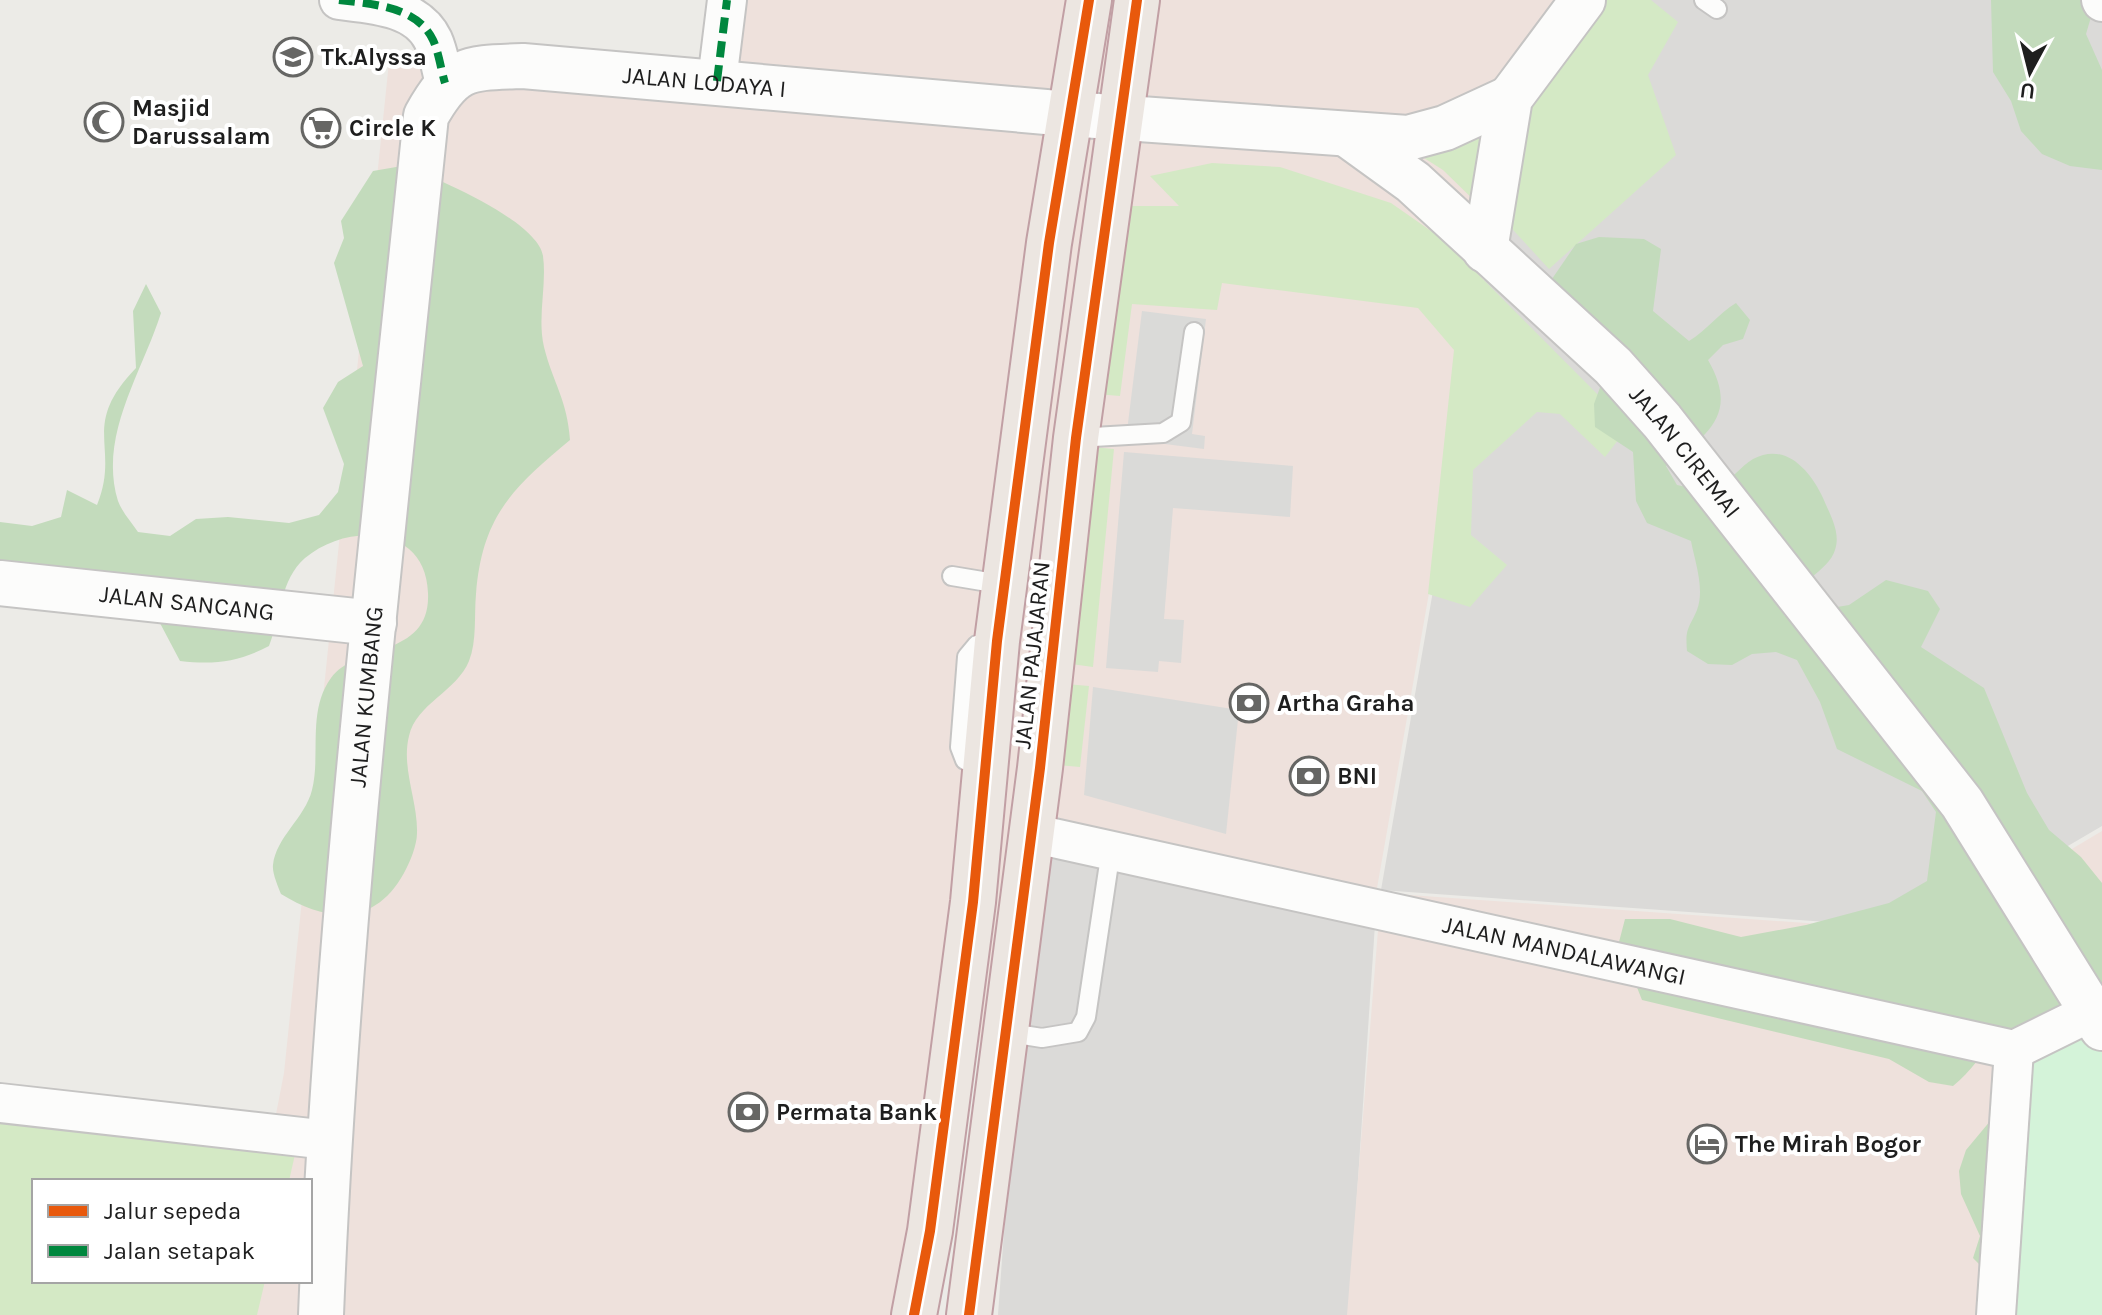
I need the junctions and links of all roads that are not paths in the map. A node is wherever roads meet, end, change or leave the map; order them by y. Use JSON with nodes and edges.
{"nodes":[{"id":1,"x":339,"y":0,"type":"edge"},
{"id":2,"x":727,"y":0,"type":"edge"},
{"id":3,"x":1089,"y":0,"type":"edge"},
{"id":4,"x":1137,"y":0,"type":"edge"},
{"id":5,"x":1583,"y":0,"type":"edge"},
{"id":6,"x":717,"y":81,"type":"junction"},
{"id":7,"x":445,"y":83,"type":"junction"},
{"id":8,"x":1510,"y":98,"type":"junction"},
{"id":9,"x":1069,"y":114,"type":"junction"},
{"id":10,"x":1118,"y":116,"type":"junction"},
{"id":11,"x":1348,"y":135,"type":"junction"},
{"id":12,"x":1485,"y":250,"type":"junction"},
{"id":13,"x":1194,"y":332,"type":"dead end"},
{"id":14,"x":1076,"y":438,"type":"junction"},
{"id":15,"x":952,"y":576,"type":"dead end"},
{"id":16,"x":0,"y":583,"type":"edge"},
{"id":17,"x":1006,"y":585,"type":"junction"},
{"id":18,"x":374,"y":623,"type":"junction"},
{"id":19,"x":1031,"y":833,"type":"junction"},
{"id":20,"x":1111,"y":850,"type":"junction"},
{"id":21,"x":2097,"y":1020,"type":"edge"},
{"id":22,"x":1005,"y":1032,"type":"junction"},
{"id":23,"x":2014,"y":1050,"type":"junction"},
{"id":24,"x":0,"y":1103,"type":"edge"},
{"id":25,"x":328,"y":1140,"type":"junction"},
{"id":26,"x":321,"y":1315,"type":"edge"},
{"id":27,"x":914,"y":1315,"type":"edge"},
{"id":28,"x":969,"y":1315,"type":"edge"},
{"id":29,"x":1996,"y":1315,"type":"edge"}],
"edges":[{"from":1,"to":7,"type":"street"},
{"from":2,"to":6,"type":"street"},
{"from":3,"to":9,"type":"highway","name":"JALAN PAJAJARAN"},
{"from":4,"to":10,"type":"highway","name":"JALAN PAJAJARAN"},
{"from":5,"to":8,"type":"street"},
{"from":6,"to":7,"type":"street","name":"JALAN LODAYA I"},
{"from":6,"to":9,"type":"street","name":"JALAN LODAYA I"},
{"from":7,"to":18,"type":"street","name":"JALAN KUMBANG"},
{"from":8,"to":11,"type":"street"},
{"from":8,"to":12,"type":"street"},
{"from":9,"to":10,"type":"street","name":"JALAN LODAYA I"},
{"from":9,"to":17,"type":"highway","name":"JALAN PAJAJARAN"},
{"from":10,"to":11,"type":"street"},
{"from":10,"to":14,"type":"highway","name":"JALAN PAJAJARAN"},
{"from":11,"to":12,"type":"street","name":"JALAN CIREMAI"},
{"from":12,"to":21,"type":"street","name":"JALAN CIREMAI"},
{"from":13,"to":14,"type":"lane"},
{"from":14,"to":19,"type":"highway","name":"JALAN PAJAJARAN"},
{"from":15,"to":17,"type":"lane"},
{"from":16,"to":18,"type":"street","name":"JALAN SANCANG"},
{"from":17,"to":27,"type":"highway","name":"JALAN PAJAJARAN"},
{"from":18,"to":25,"type":"street","name":"JALAN KUMBANG"},
{"from":19,"to":20,"type":"street","name":"JALAN MANDALAWANGI"},
{"from":19,"to":22,"type":"highway","name":"JALAN PAJAJARAN"},
{"from":20,"to":22,"type":"lane"},
{"from":20,"to":23,"type":"street","name":"JALAN MANDALAWANGI"},
{"from":21,"to":23,"type":"street"},
{"from":22,"to":28,"type":"highway","name":"JALAN PAJAJARAN"},
{"from":23,"to":29,"type":"street"},
{"from":24,"to":25,"type":"street"},
{"from":25,"to":26,"type":"street","name":"JALAN KUMBANG"}]}
